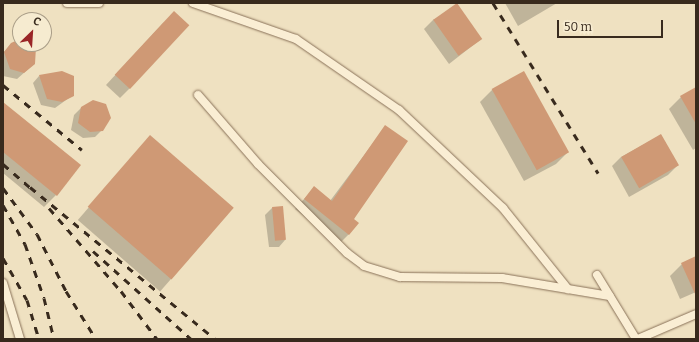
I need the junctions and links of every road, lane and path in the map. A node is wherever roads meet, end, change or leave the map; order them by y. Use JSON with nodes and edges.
{"nodes":[{"id":1,"x":67,"y":3,"type":"edge"},
{"id":2,"x":100,"y":3,"type":"edge"},
{"id":3,"x":193,"y":3,"type":"edge"},
{"id":4,"x":198,"y":95,"type":"dead end"},
{"id":5,"x":597,"y":275,"type":"dead end"},
{"id":6,"x":4,"y":285,"type":"edge"},
{"id":7,"x":568,"y":289,"type":"junction"},
{"id":8,"x":610,"y":296,"type":"junction"},
{"id":9,"x":3,"y":300,"type":"edge"},
{"id":10,"x":696,"y":314,"type":"edge"},
{"id":11,"x":20,"y":339,"type":"edge"},
{"id":12,"x":637,"y":339,"type":"edge"}],
"edges":[{"from":1,"to":2,"type":"lane"},
{"from":3,"to":7,"type":"lane"},
{"from":4,"to":7,"type":"lane"},
{"from":5,"to":8,"type":"lane"},
{"from":6,"to":9,"type":"lane"},
{"from":6,"to":11,"type":"lane"},
{"from":7,"to":8,"type":"lane"},
{"from":8,"to":12,"type":"lane"},
{"from":10,"to":12,"type":"lane"}]}
